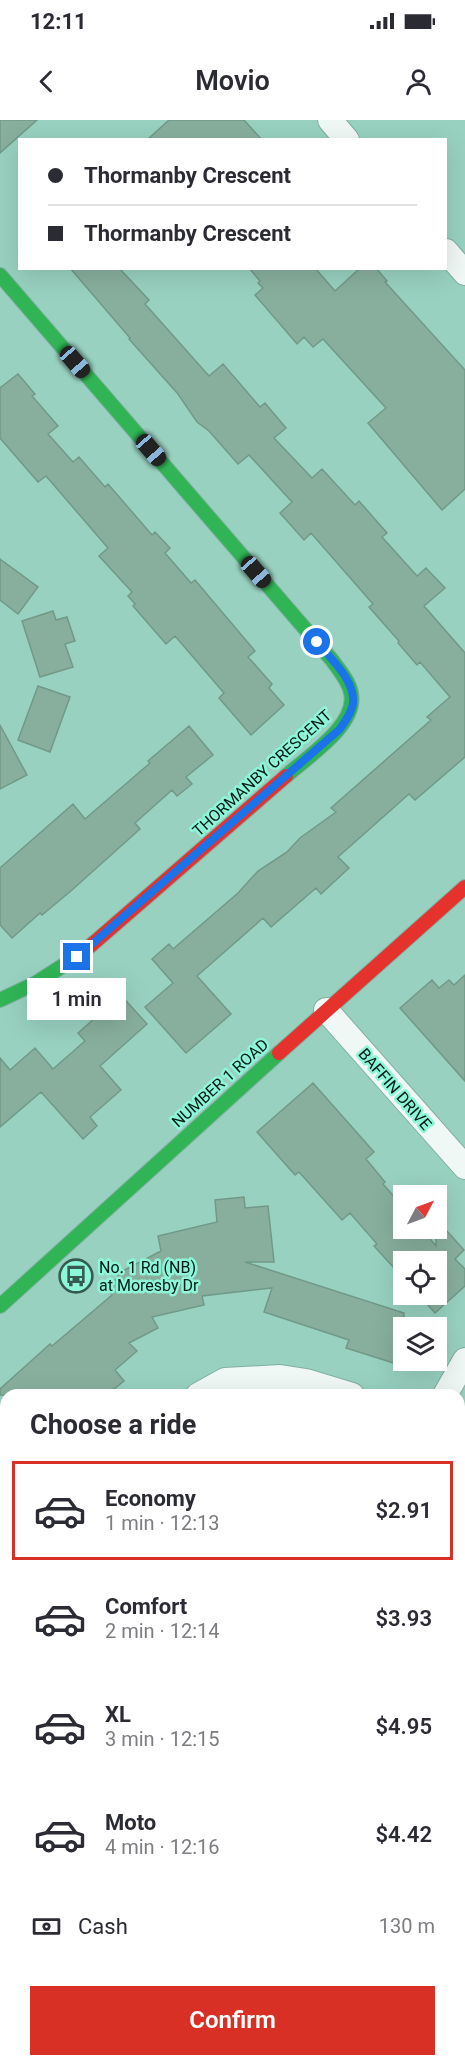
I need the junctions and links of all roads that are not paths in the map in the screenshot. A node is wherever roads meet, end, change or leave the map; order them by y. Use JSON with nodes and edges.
{"nodes":[{"id":1,"x":330,"y":120,"type":"edge"},
{"id":2,"x":345,"y":138,"type":"edge"},
{"id":3,"x":447,"y":252,"type":"edge"},
{"id":4,"x":465,"y":273,"type":"edge"},
{"id":5,"x":0,"y":275,"type":"edge"},
{"id":6,"x":465,"y":887,"type":"edge"},
{"id":7,"x":0,"y":1000,"type":"edge"},
{"id":8,"x":326,"y":1010,"type":"junction"},
{"id":9,"x":465,"y":1167,"type":"edge"},
{"id":10,"x":0,"y":1306,"type":"edge"},
{"id":11,"x":465,"y":1360,"type":"edge"},
{"id":12,"x":209,"y":1389,"type":"edge"},
{"id":13,"x":332,"y":1389,"type":"edge"},
{"id":14,"x":448,"y":1389,"type":"edge"}],
"edges":[{"from":1,"to":2,"type":"street"},
{"from":3,"to":4,"type":"street"},
{"from":5,"to":7,"type":"street","name":"THORMANBY CRESCENT"},
{"from":6,"to":8,"type":"street","name":"NUMBER 1 ROAD"},
{"from":8,"to":9,"type":"street","name":"BAFFIN DRIVE"},
{"from":8,"to":10,"type":"street","name":"NUMBER 1 ROAD"},
{"from":11,"to":14,"type":"street"},
{"from":12,"to":13,"type":"street"}]}
